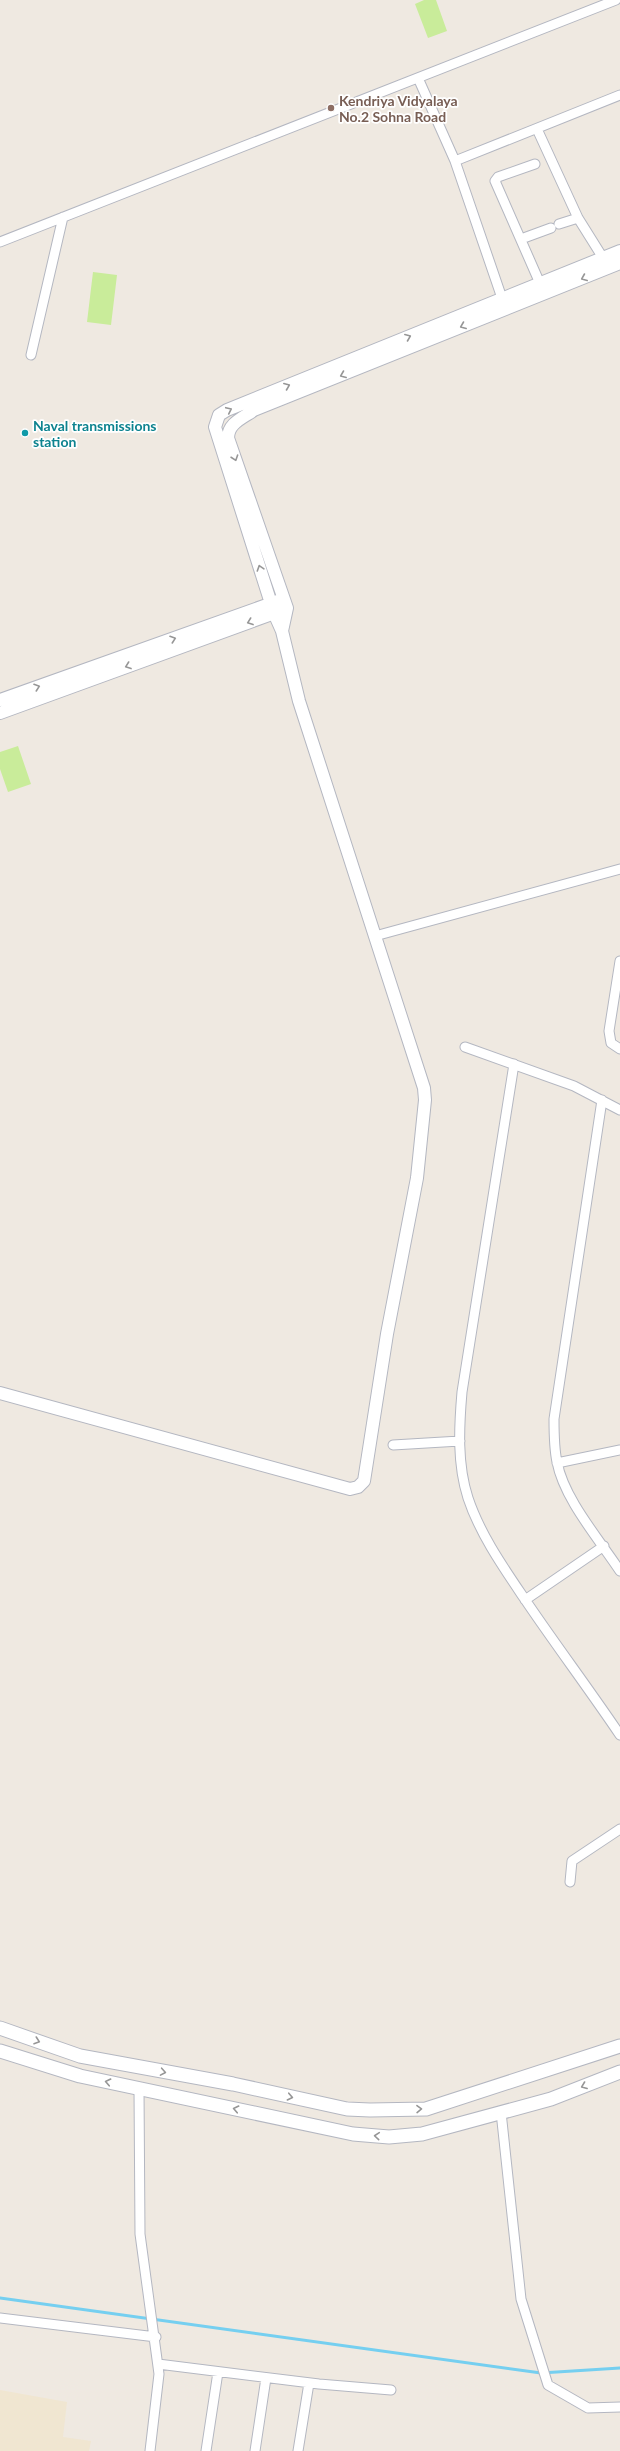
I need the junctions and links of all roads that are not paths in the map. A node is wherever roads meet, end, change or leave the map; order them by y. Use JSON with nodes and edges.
{"nodes":[{"id":1,"x":616,"y":0,"type":"edge"},
{"id":2,"x":418,"y":78,"type":"junction"},
{"id":3,"x":620,"y":95,"type":"edge"},
{"id":4,"x":537,"y":129,"type":"junction"},
{"id":5,"x":455,"y":161,"type":"junction"},
{"id":6,"x":535,"y":164,"type":"dead end"},
{"id":7,"x":63,"y":217,"type":"junction"},
{"id":8,"x":578,"y":218,"type":"junction"},
{"id":9,"x":521,"y":239,"type":"junction"},
{"id":10,"x":0,"y":242,"type":"edge"},
{"id":11,"x":620,"y":251,"type":"edge"},
{"id":12,"x":603,"y":258,"type":"junction"},
{"id":13,"x":620,"y":263,"type":"edge"},
{"id":14,"x":542,"y":289,"type":"junction"},
{"id":15,"x":504,"y":304,"type":"junction"},
{"id":16,"x":31,"y":355,"type":"dead end"},
{"id":17,"x":286,"y":604,"type":"junction"},
{"id":18,"x":273,"y":609,"type":"junction"},
{"id":19,"x":282,"y":631,"type":"junction"},
{"id":20,"x":0,"y":700,"type":"edge"},
{"id":21,"x":0,"y":713,"type":"edge"},
{"id":22,"x":620,"y":869,"type":"edge"},
{"id":23,"x":375,"y":936,"type":"junction"},
{"id":24,"x":620,"y":961,"type":"edge"},
{"id":25,"x":465,"y":1047,"type":"dead end"},
{"id":26,"x":620,"y":1049,"type":"edge"},
{"id":27,"x":514,"y":1064,"type":"junction"},
{"id":28,"x":602,"y":1100,"type":"junction"},
{"id":29,"x":620,"y":1110,"type":"edge"},
{"id":30,"x":0,"y":1393,"type":"edge"},
{"id":31,"x":460,"y":1441,"type":"junction"},
{"id":32,"x":393,"y":1445,"type":"dead end"},
{"id":33,"x":620,"y":1450,"type":"edge"},
{"id":34,"x":557,"y":1463,"type":"junction"},
{"id":35,"x":604,"y":1546,"type":"junction"},
{"id":36,"x":620,"y":1571,"type":"edge"},
{"id":37,"x":525,"y":1600,"type":"junction"},
{"id":38,"x":620,"y":1735,"type":"edge"},
{"id":39,"x":620,"y":1830,"type":"edge"},
{"id":40,"x":570,"y":1882,"type":"dead end"},
{"id":41,"x":0,"y":2028,"type":"edge"},
{"id":42,"x":620,"y":2046,"type":"edge"},
{"id":43,"x":0,"y":2050,"type":"edge"},
{"id":44,"x":620,"y":2072,"type":"edge"},
{"id":45,"x":139,"y":2089,"type":"junction"},
{"id":46,"x":501,"y":2112,"type":"junction"},
{"id":47,"x":0,"y":2318,"type":"edge"},
{"id":48,"x":156,"y":2337,"type":"junction"},
{"id":49,"x":158,"y":2364,"type":"junction"},
{"id":50,"x":218,"y":2372,"type":"junction"},
{"id":51,"x":266,"y":2378,"type":"junction"},
{"id":52,"x":309,"y":2383,"type":"junction"},
{"id":53,"x":391,"y":2390,"type":"dead end"},
{"id":54,"x":620,"y":2407,"type":"edge"},
{"id":55,"x":150,"y":2451,"type":"edge"},
{"id":56,"x":206,"y":2451,"type":"edge"},
{"id":57,"x":255,"y":2451,"type":"edge"},
{"id":58,"x":298,"y":2451,"type":"edge"}],
"edges":[{"from":1,"to":2,"type":"street"},
{"from":2,"to":5,"type":"street"},
{"from":2,"to":7,"type":"street"},
{"from":3,"to":4,"type":"street"},
{"from":4,"to":5,"type":"street"},
{"from":4,"to":8,"type":"street"},
{"from":5,"to":15,"type":"street"},
{"from":6,"to":9,"type":"street"},
{"from":7,"to":10,"type":"street"},
{"from":7,"to":16,"type":"street"},
{"from":8,"to":9,"type":"street"},
{"from":8,"to":12,"type":"street"},
{"from":9,"to":14,"type":"street"},
{"from":11,"to":12,"type":"street"},
{"from":12,"to":14,"type":"street"},
{"from":13,"to":14,"type":"street","one_way":true},
{"from":14,"to":15,"type":"street"},
{"from":15,"to":17,"type":"street","one_way":true},
{"from":18,"to":15,"type":"street","one_way":true},
{"from":17,"to":18,"type":"street"},
{"from":17,"to":19,"type":"street"},
{"from":18,"to":19,"type":"street"},
{"from":20,"to":18,"type":"street","one_way":true},
{"from":18,"to":21,"type":"street","one_way":true},
{"from":19,"to":23,"type":"street"},
{"from":22,"to":23,"type":"street"},
{"from":23,"to":30,"type":"street"},
{"from":24,"to":26,"type":"street"},
{"from":25,"to":27,"type":"street"},
{"from":27,"to":28,"type":"street"},
{"from":27,"to":31,"type":"street"},
{"from":28,"to":29,"type":"street"},
{"from":28,"to":34,"type":"street"},
{"from":31,"to":32,"type":"street"},
{"from":31,"to":37,"type":"street"},
{"from":33,"to":34,"type":"street"},
{"from":34,"to":35,"type":"street"},
{"from":35,"to":36,"type":"street"},
{"from":35,"to":37,"type":"street"},
{"from":37,"to":38,"type":"street"},
{"from":39,"to":40,"type":"street"},
{"from":41,"to":42,"type":"main road","one_way":true},
{"from":45,"to":43,"type":"main road","one_way":true},
{"from":44,"to":46,"type":"main road","one_way":true},
{"from":46,"to":45,"type":"main road","one_way":true},
{"from":45,"to":48,"type":"street"},
{"from":46,"to":54,"type":"street"},
{"from":47,"to":48,"type":"street"},
{"from":48,"to":49,"type":"street"},
{"from":49,"to":50,"type":"street"},
{"from":49,"to":55,"type":"street"},
{"from":50,"to":51,"type":"street"},
{"from":50,"to":56,"type":"street"},
{"from":51,"to":52,"type":"street"},
{"from":51,"to":57,"type":"street"},
{"from":52,"to":53,"type":"street"},
{"from":52,"to":58,"type":"street"}]}
